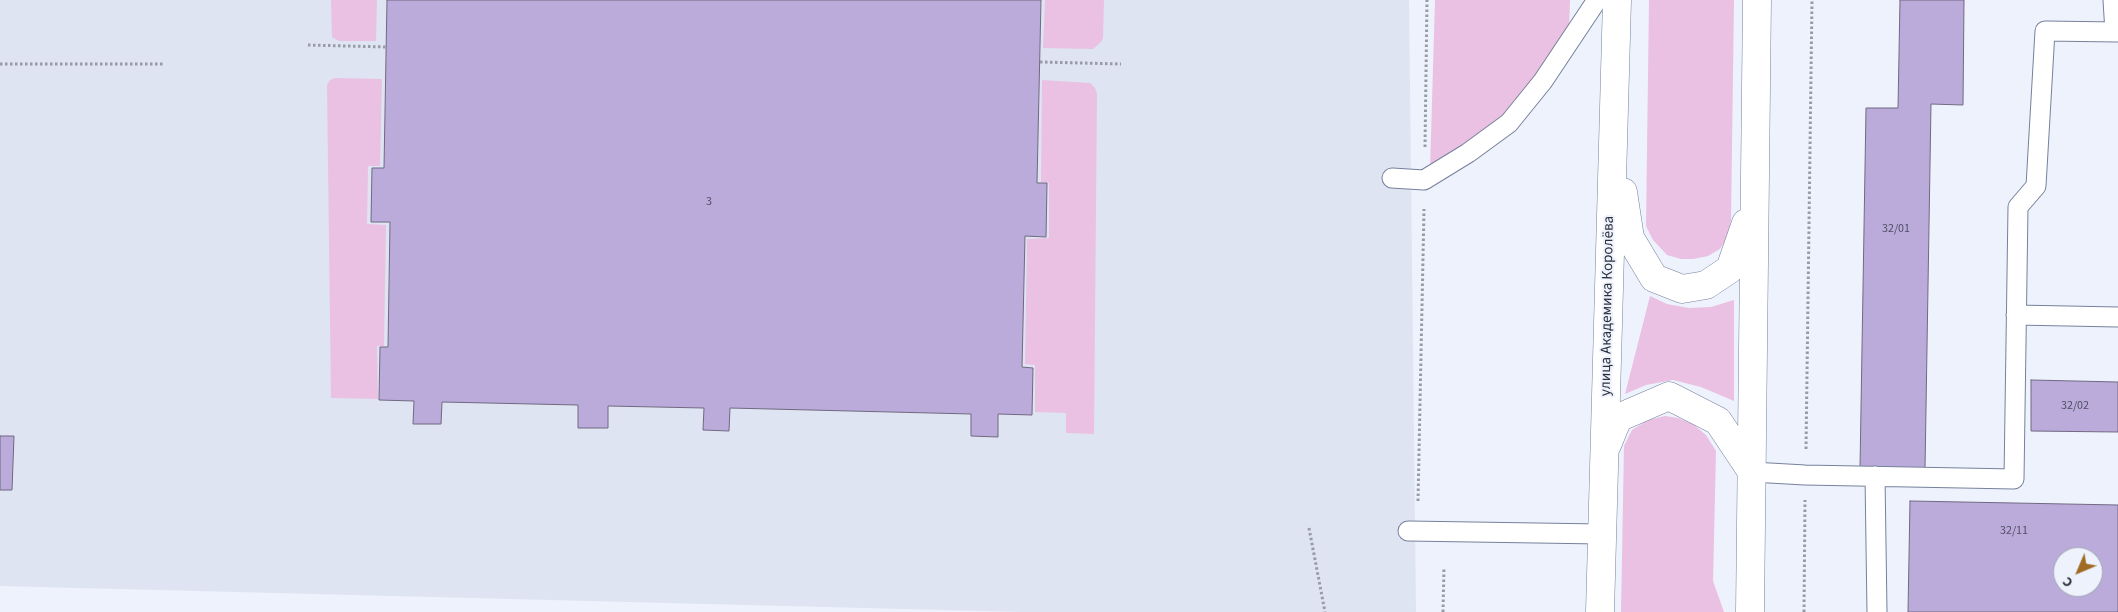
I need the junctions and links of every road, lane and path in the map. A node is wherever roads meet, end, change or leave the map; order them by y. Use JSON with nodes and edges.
{"nodes":[{"id":1,"x":1427,"y":0,"type":"edge"},
{"id":2,"x":1597,"y":0,"type":"edge"},
{"id":3,"x":1617,"y":0,"type":"edge"},
{"id":4,"x":1757,"y":0,"type":"edge"},
{"id":5,"x":1812,"y":0,"type":"edge"},
{"id":6,"x":2112,"y":0,"type":"edge"},
{"id":7,"x":2116,"y":32,"type":"edge"},
{"id":8,"x":308,"y":45,"type":"dead end"},
{"id":9,"x":386,"y":47,"type":"dead end"},
{"id":10,"x":1040,"y":62,"type":"dead end"},
{"id":11,"x":0,"y":64,"type":"edge"},
{"id":12,"x":164,"y":64,"type":"dead end"},
{"id":13,"x":1121,"y":64,"type":"dead end"},
{"id":14,"x":1612,"y":129,"type":"junction"},
{"id":15,"x":1425,"y":155,"type":"dead end"},
{"id":16,"x":1392,"y":178,"type":"dead end"},
{"id":17,"x":1754,"y":204,"type":"junction"},
{"id":18,"x":1424,"y":209,"type":"dead end"},
{"id":19,"x":2016,"y":315,"type":"junction"},
{"id":20,"x":2118,"y":316,"type":"edge"},
{"id":21,"x":1604,"y":452,"type":"junction"},
{"id":22,"x":1752,"y":472,"type":"junction"},
{"id":23,"x":1805,"y":475,"type":"junction"},
{"id":24,"x":1875,"y":476,"type":"junction"},
{"id":25,"x":1418,"y":501,"type":"dead end"},
{"id":26,"x":1309,"y":528,"type":"dead end"},
{"id":27,"x":1408,"y":531,"type":"dead end"},
{"id":28,"x":1601,"y":534,"type":"junction"},
{"id":29,"x":1444,"y":566,"type":"dead end"},
{"id":30,"x":1325,"y":612,"type":"edge"},
{"id":31,"x":1443,"y":612,"type":"edge"},
{"id":32,"x":1600,"y":612,"type":"edge"},
{"id":33,"x":1750,"y":612,"type":"edge"},
{"id":34,"x":1804,"y":612,"type":"edge"},
{"id":35,"x":1878,"y":612,"type":"edge"}],
"edges":[{"from":1,"to":15,"type":"path"},
{"from":2,"to":16,"type":"lane"},
{"from":3,"to":14,"type":"street","name":"улица Академика Королёва"},
{"from":4,"to":17,"type":"street"},
{"from":5,"to":23,"type":"path"},
{"from":6,"to":7,"type":"lane"},
{"from":7,"to":19,"type":"lane"},
{"from":8,"to":9,"type":"path"},
{"from":10,"to":13,"type":"path"},
{"from":11,"to":12,"type":"path"},
{"from":14,"to":17,"type":"street"},
{"from":14,"to":21,"type":"street","name":"улица Академика Королёва"},
{"from":17,"to":22,"type":"street"},
{"from":18,"to":25,"type":"path"},
{"from":19,"to":20,"type":"lane"},
{"from":19,"to":24,"type":"lane"},
{"from":21,"to":22,"type":"street"},
{"from":21,"to":28,"type":"street","name":"улица Академика Королёва"},
{"from":22,"to":23,"type":"lane"},
{"from":22,"to":33,"type":"street"},
{"from":23,"to":24,"type":"lane"},
{"from":23,"to":34,"type":"path"},
{"from":24,"to":35,"type":"lane"},
{"from":26,"to":30,"type":"path"},
{"from":27,"to":28,"type":"lane"},
{"from":28,"to":32,"type":"street","name":"улица Академика Королёва"},
{"from":29,"to":31,"type":"path"}]}
